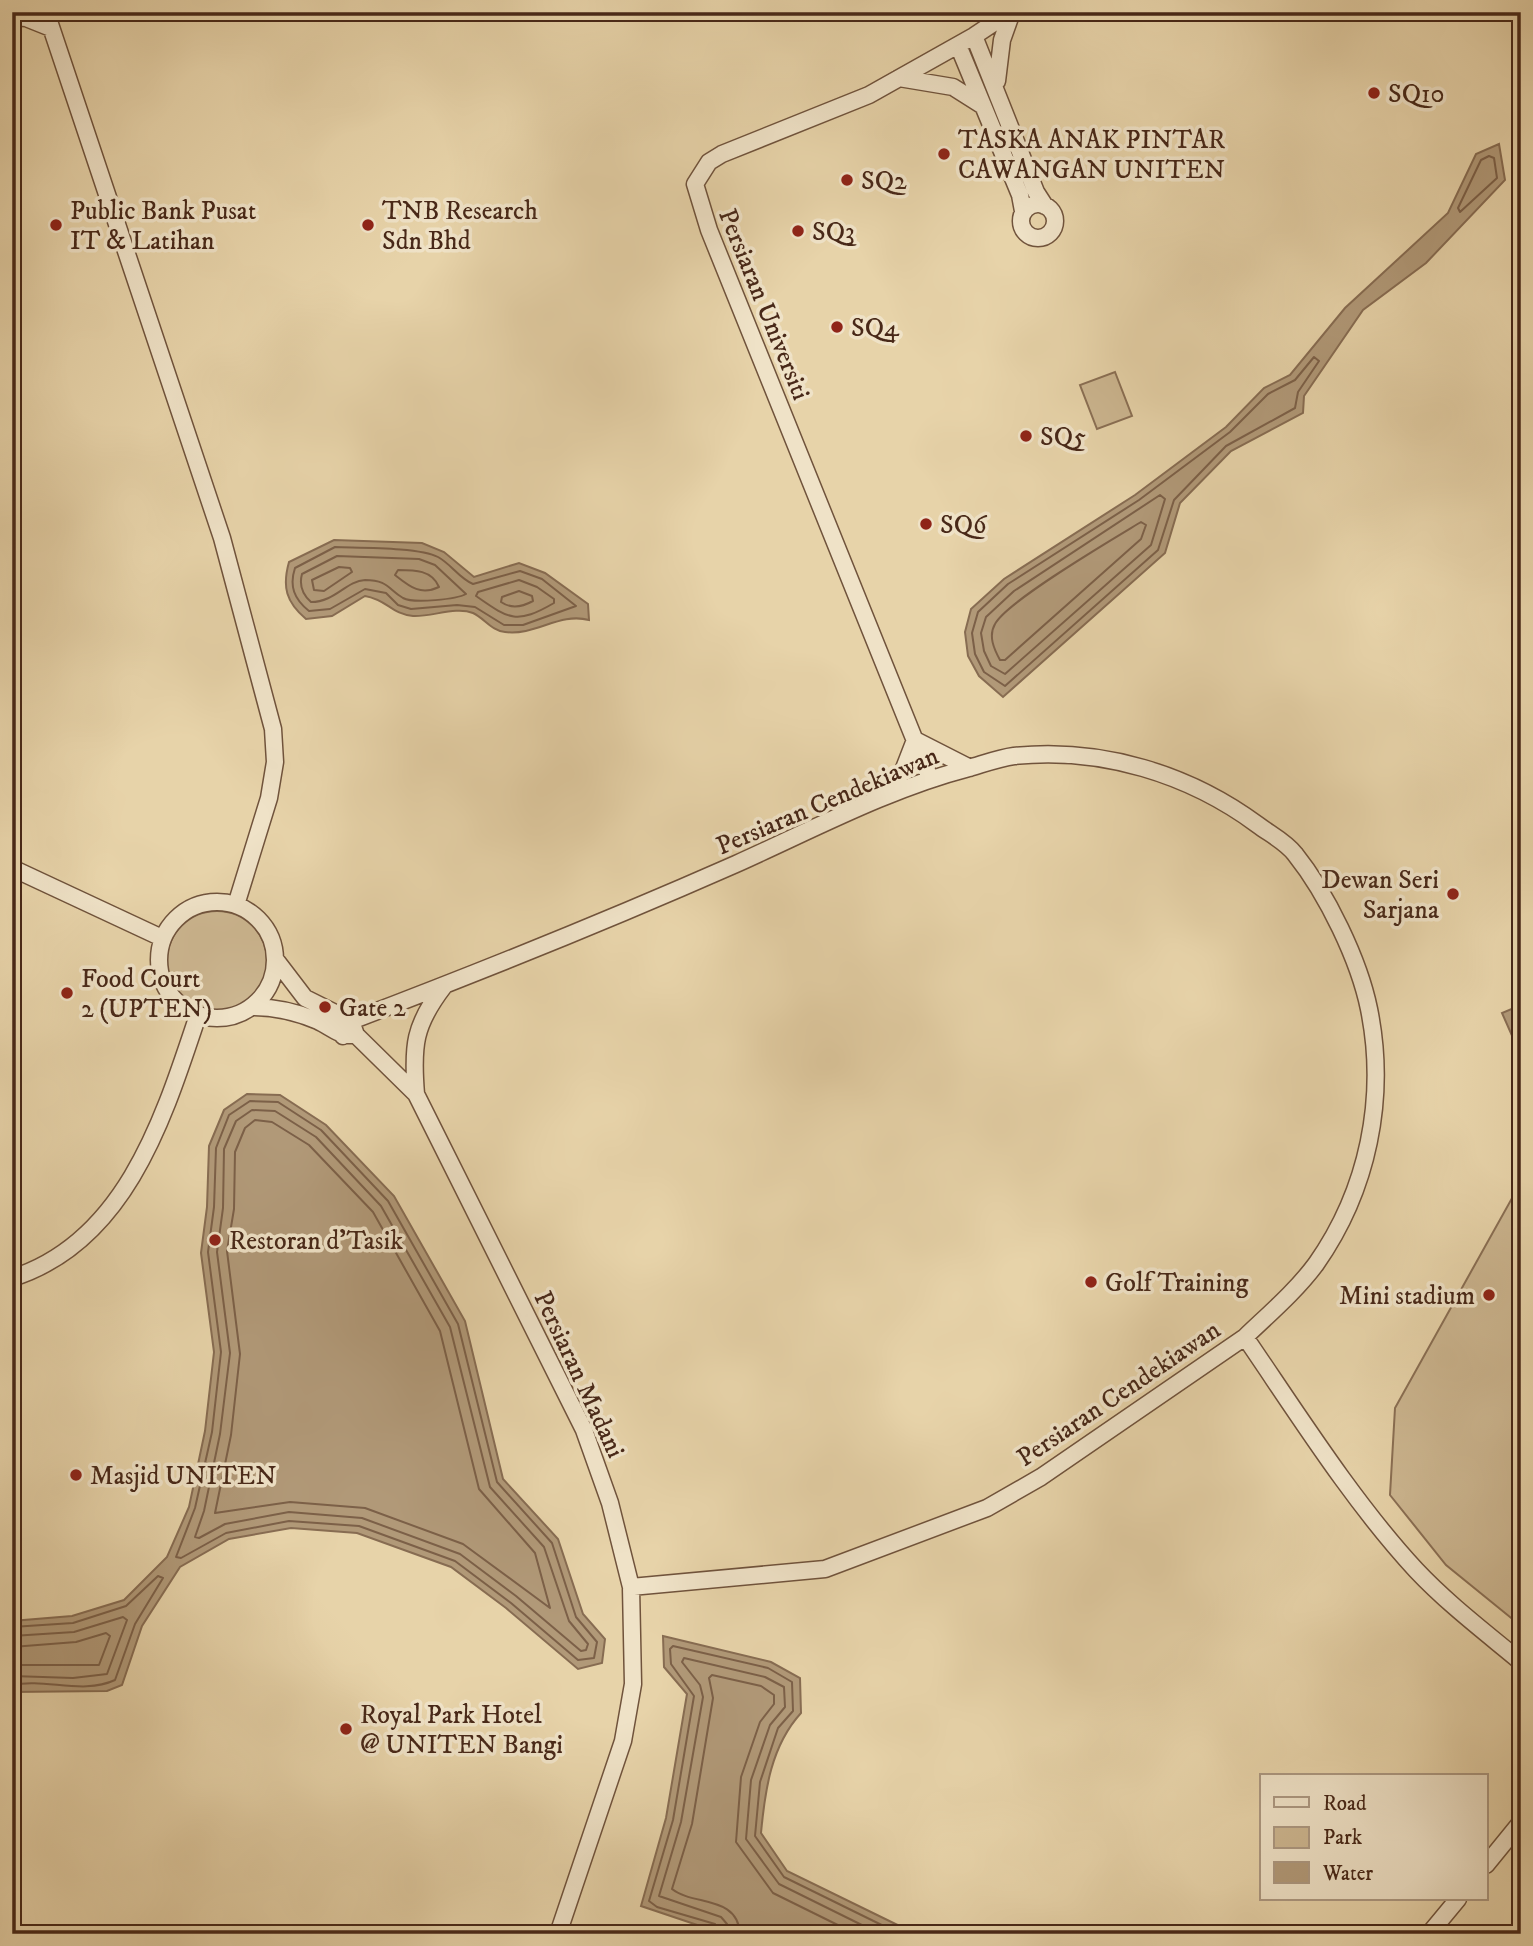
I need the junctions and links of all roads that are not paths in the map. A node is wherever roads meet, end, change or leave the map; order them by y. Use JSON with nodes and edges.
{"nodes":[{"id":1,"x":1011,"y":12,"type":"edge"},
{"id":2,"x":12,"y":17,"type":"edge"},
{"id":3,"x":48,"y":20,"type":"edge"},
{"id":4,"x":974,"y":36,"type":"junction"},
{"id":5,"x":958,"y":45,"type":"junction"},
{"id":6,"x":899,"y":78,"type":"junction"},
{"id":7,"x":996,"y":88,"type":"junction"},
{"id":8,"x":985,"y":107,"type":"junction"},
{"id":9,"x":1045,"y":206,"type":"junction"},
{"id":10,"x":1023,"y":211,"type":"junction"},
{"id":11,"x":915,"y":740,"type":"junction"},
{"id":12,"x":970,"y":768,"type":"junction"},
{"id":13,"x":930,"y":778,"type":"junction"},
{"id":14,"x":880,"y":800,"type":"junction"},
{"id":15,"x":12,"y":869,"type":"edge"},
{"id":16,"x":236,"y":905,"type":"junction"},
{"id":17,"x":162,"y":938,"type":"junction"},
{"id":18,"x":276,"y":960,"type":"junction"},
{"id":19,"x":445,"y":985,"type":"junction"},
{"id":20,"x":251,"y":1007,"type":"junction"},
{"id":21,"x":198,"y":1015,"type":"junction"},
{"id":22,"x":350,"y":1031,"type":"junction"},
{"id":23,"x":416,"y":1094,"type":"junction"},
{"id":24,"x":12,"y":1278,"type":"edge"},
{"id":25,"x":1245,"y":1337,"type":"junction"},
{"id":26,"x":631,"y":1587,"type":"junction"},
{"id":27,"x":1521,"y":1662,"type":"edge"},
{"id":28,"x":1521,"y":1822,"type":"edge"},
{"id":29,"x":1488,"y":1863,"type":"edge"},
{"id":30,"x":1457,"y":1900,"type":"edge"},
{"id":31,"x":558,"y":1934,"type":"edge"},
{"id":32,"x":1429,"y":1934,"type":"edge"}],
"edges":[{"from":1,"to":4,"type":"street","name":"Persiaran Universiti"},
{"from":1,"to":7,"type":"street"},
{"from":2,"to":3,"type":"street"},
{"from":3,"to":16,"type":"street"},
{"from":4,"to":5,"type":"street","name":"Persiaran Universiti"},
{"from":4,"to":7,"type":"street"},
{"from":5,"to":6,"type":"street","name":"Persiaran Universiti"},
{"from":5,"to":8,"type":"street"},
{"from":6,"to":8,"type":"street"},
{"from":6,"to":11,"type":"street","name":"Persiaran Universiti"},
{"from":7,"to":9,"type":"street"},
{"from":8,"to":10,"type":"street"},
{"from":9,"to":10,"type":"street"},
{"from":9,"to":10,"type":"street"},
{"from":11,"to":12,"type":"street"},
{"from":11,"to":13,"type":"street","name":"Persiaran Universiti"},
{"from":11,"to":14,"type":"street"},
{"from":12,"to":13,"type":"street","name":"Persiaran Cendekiawan"},
{"from":12,"to":25,"type":"street","name":"Persiaran Cendekiawan"},
{"from":13,"to":14,"type":"street","name":"Persiaran Cendekiawan"},
{"from":14,"to":19,"type":"street","name":"Persiaran Cendekiawan"},
{"from":15,"to":17,"type":"street"},
{"from":16,"to":17,"type":"street"},
{"from":16,"to":18,"type":"street"},
{"from":17,"to":21,"type":"street"},
{"from":18,"to":20,"type":"street"},
{"from":18,"to":22,"type":"street"},
{"from":19,"to":22,"type":"street","name":"Persiaran Cendekiawan"},
{"from":19,"to":23,"type":"street"},
{"from":20,"to":21,"type":"street"},
{"from":20,"to":22,"type":"street"},
{"from":21,"to":24,"type":"street"},
{"from":22,"to":23,"type":"street"},
{"from":23,"to":26,"type":"street","name":"Persiaran Madani"},
{"from":25,"to":26,"type":"street","name":"Persiaran Cendekiawan"},
{"from":25,"to":27,"type":"street"},
{"from":26,"to":31,"type":"street","name":"Persiaran Madani"},
{"from":28,"to":29,"type":"street"},
{"from":30,"to":32,"type":"street"}]}
